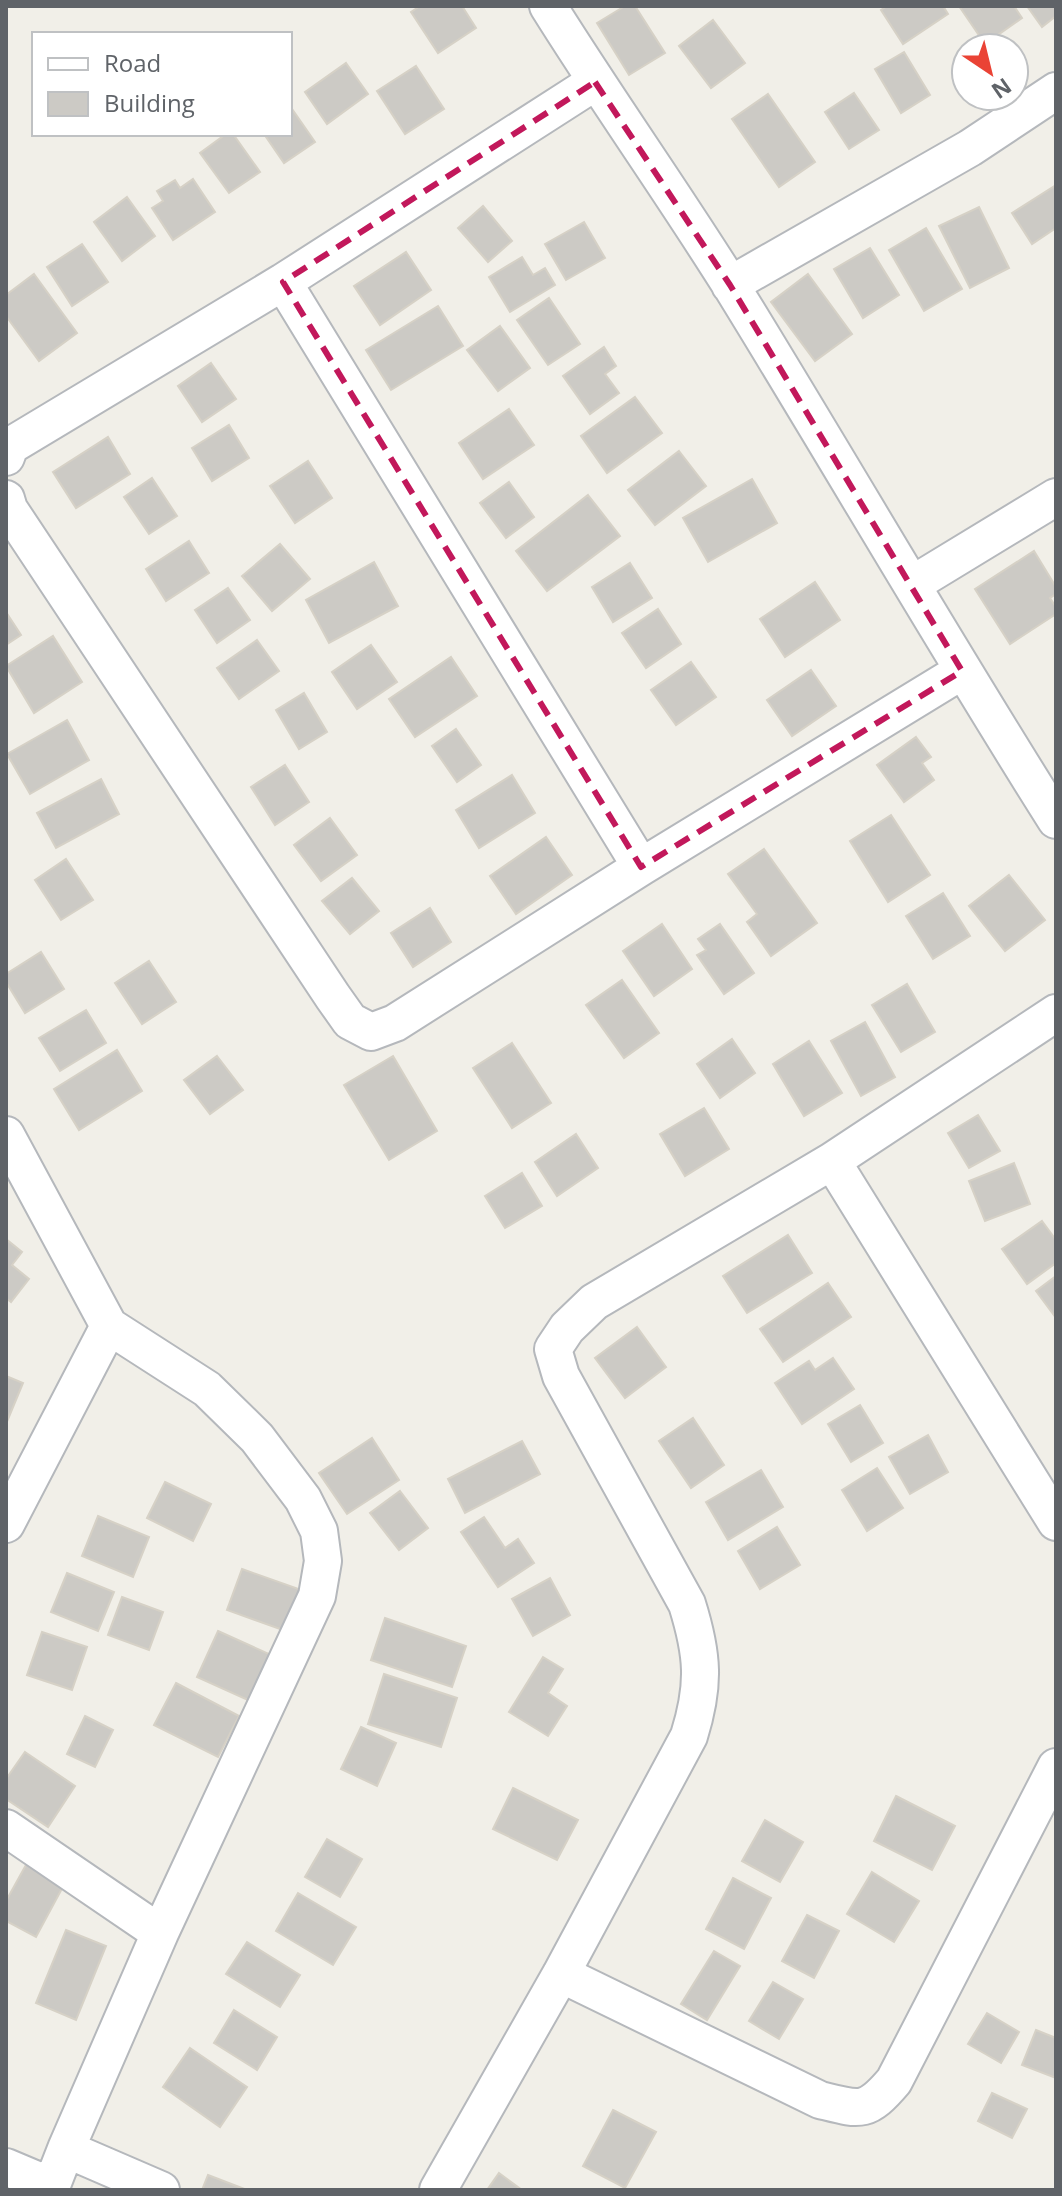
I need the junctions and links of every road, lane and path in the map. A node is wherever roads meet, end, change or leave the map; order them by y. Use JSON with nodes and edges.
{"nodes":[{"id":1,"x":548,"y":6,"type":"edge"},
{"id":2,"x":595,"y":82,"type":"junction"},
{"id":3,"x":1056,"y":91,"type":"edge"},
{"id":4,"x":283,"y":282,"type":"junction"},
{"id":5,"x":730,"y":285,"type":"junction"},
{"id":6,"x":6,"y":457,"type":"edge"},
{"id":7,"x":1056,"y":497,"type":"edge"},
{"id":8,"x":6,"y":499,"type":"edge"},
{"id":9,"x":913,"y":584,"type":"junction"},
{"id":10,"x":962,"y":671,"type":"junction"},
{"id":11,"x":1056,"y":820,"type":"edge"},
{"id":12,"x":641,"y":867,"type":"junction"},
{"id":13,"x":1056,"y":1013,"type":"edge"},
{"id":14,"x":6,"y":1135,"type":"edge"},
{"id":15,"x":832,"y":1161,"type":"junction"},
{"id":16,"x":109,"y":1326,"type":"junction"},
{"id":17,"x":1056,"y":1522,"type":"edge"},
{"id":18,"x":6,"y":1524,"type":"edge"},
{"id":19,"x":1056,"y":1767,"type":"edge"},
{"id":20,"x":6,"y":1828,"type":"edge"},
{"id":21,"x":160,"y":1933,"type":"junction"},
{"id":22,"x":561,"y":1974,"type":"junction"},
{"id":23,"x":66,"y":2149,"type":"junction"},
{"id":24,"x":6,"y":2167,"type":"edge"},
{"id":25,"x":50,"y":2188,"type":"edge"},
{"id":26,"x":161,"y":2190,"type":"edge"},
{"id":27,"x":438,"y":2190,"type":"edge"}],
"edges":[{"from":1,"to":2,"type":"street"},
{"from":2,"to":4,"type":"street"},
{"from":2,"to":5,"type":"street"},
{"from":3,"to":5,"type":"street"},
{"from":4,"to":6,"type":"street"},
{"from":4,"to":12,"type":"street"},
{"from":5,"to":9,"type":"street"},
{"from":7,"to":9,"type":"street"},
{"from":8,"to":12,"type":"street"},
{"from":9,"to":10,"type":"street"},
{"from":10,"to":11,"type":"street"},
{"from":10,"to":12,"type":"street"},
{"from":13,"to":15,"type":"street"},
{"from":14,"to":16,"type":"street"},
{"from":15,"to":17,"type":"street"},
{"from":15,"to":22,"type":"street"},
{"from":16,"to":18,"type":"street"},
{"from":16,"to":21,"type":"street"},
{"from":19,"to":22,"type":"street"},
{"from":20,"to":21,"type":"street"},
{"from":21,"to":23,"type":"street"},
{"from":22,"to":27,"type":"street"},
{"from":23,"to":25,"type":"street"},
{"from":23,"to":26,"type":"street"},
{"from":24,"to":25,"type":"street"}]}
